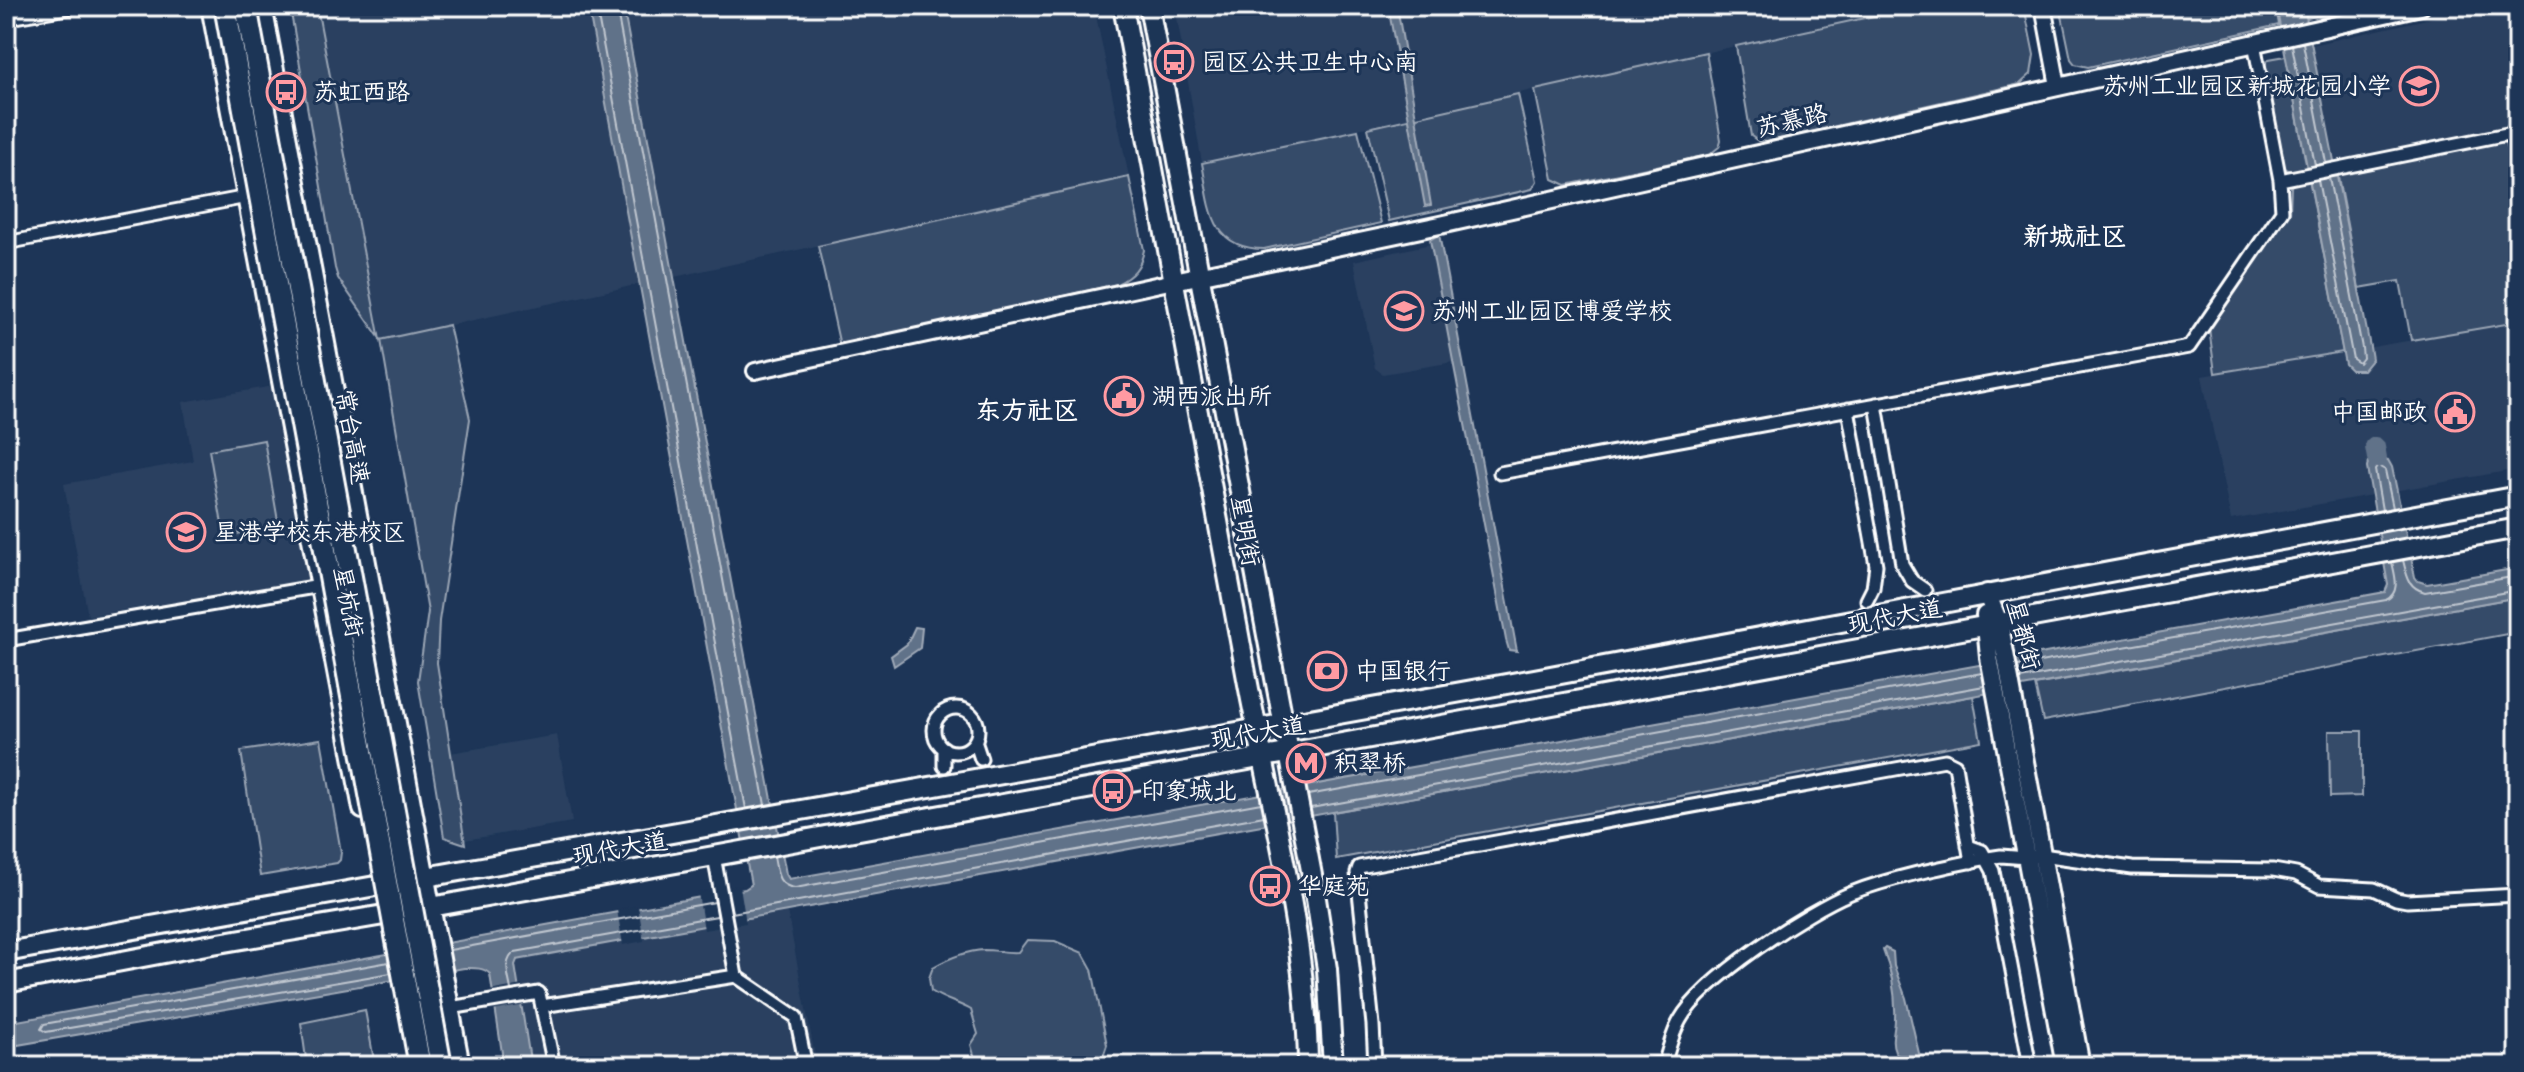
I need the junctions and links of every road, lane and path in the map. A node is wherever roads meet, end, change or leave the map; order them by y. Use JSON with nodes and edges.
{"nodes":[{"id":1,"x":70,"y":6,"type":"edge"},
{"id":2,"x":217,"y":6,"type":"edge"},
{"id":3,"x":246,"y":6,"type":"edge"},
{"id":4,"x":262,"y":6,"type":"edge"},
{"id":5,"x":1123,"y":6,"type":"edge"},
{"id":6,"x":1149,"y":6,"type":"edge"},
{"id":7,"x":2043,"y":6,"type":"edge"},
{"id":8,"x":2421,"y":6,"type":"edge"},
{"id":9,"x":6,"y":17,"type":"edge"},
{"id":10,"x":2254,"y":43,"type":"junction"},
{"id":11,"x":2058,"y":86,"type":"junction"},
{"id":12,"x":2518,"y":168,"type":"edge"},
{"id":13,"x":2280,"y":180,"type":"junction"},
{"id":14,"x":247,"y":197,"type":"junction"},
{"id":15,"x":6,"y":243,"type":"edge"},
{"id":16,"x":1199,"y":277,"type":"junction"},
{"id":17,"x":1174,"y":281,"type":"junction"},
{"id":18,"x":755,"y":371,"type":"dead end"},
{"id":19,"x":1876,"y":404,"type":"junction"},
{"id":20,"x":1848,"y":409,"type":"junction"},
{"id":21,"x":1500,"y":473,"type":"dead end"},
{"id":22,"x":2518,"y":496,"type":"edge"},
{"id":23,"x":2518,"y":528,"type":"edge"},
{"id":24,"x":320,"y":586,"type":"junction"},
{"id":25,"x":1925,"y":590,"type":"dead end"},
{"id":26,"x":1987,"y":593,"type":"junction"},
{"id":27,"x":1867,"y":600,"type":"dead end"},
{"id":28,"x":1992,"y":624,"type":"junction"},
{"id":29,"x":6,"y":640,"type":"edge"},
{"id":30,"x":1282,"y":722,"type":"junction"},
{"id":31,"x":1256,"y":727,"type":"junction"},
{"id":32,"x":975,"y":741,"type":"junction"},
{"id":33,"x":944,"y":748,"type":"junction"},
{"id":34,"x":1288,"y":752,"type":"junction"},
{"id":35,"x":1262,"y":757,"type":"junction"},
{"id":36,"x":981,"y":759,"type":"dead end"},
{"id":37,"x":944,"y":766,"type":"dead end"},
{"id":38,"x":1968,"y":846,"type":"junction"},
{"id":39,"x":714,"y":856,"type":"junction"},
{"id":40,"x":2035,"y":857,"type":"junction"},
{"id":41,"x":1988,"y":858,"type":"junction"},
{"id":42,"x":1971,"y":862,"type":"junction"},
{"id":43,"x":425,"y":877,"type":"junction"},
{"id":44,"x":377,"y":885,"type":"junction"},
{"id":45,"x":2518,"y":895,"type":"edge"},
{"id":46,"x":431,"y":907,"type":"junction"},
{"id":47,"x":383,"y":916,"type":"junction"},
{"id":48,"x":6,"y":952,"type":"edge"},
{"id":49,"x":736,"y":976,"type":"junction"},
{"id":50,"x":6,"y":983,"type":"edge"},
{"id":51,"x":542,"y":1006,"type":"junction"},
{"id":52,"x":450,"y":1008,"type":"junction"},
{"id":53,"x":1664,"y":1064,"type":"edge"},
{"id":54,"x":410,"y":1066,"type":"edge"},
{"id":55,"x":420,"y":1066,"type":"edge"},
{"id":56,"x":441,"y":1066,"type":"edge"},
{"id":57,"x":460,"y":1066,"type":"edge"},
{"id":58,"x":554,"y":1066,"type":"edge"},
{"id":59,"x":806,"y":1066,"type":"edge"},
{"id":60,"x":1308,"y":1066,"type":"edge"},
{"id":61,"x":1333,"y":1066,"type":"edge"},
{"id":62,"x":1375,"y":1066,"type":"edge"},
{"id":63,"x":1647,"y":1066,"type":"edge"},
{"id":64,"x":2030,"y":1066,"type":"edge"},
{"id":65,"x":2065,"y":1066,"type":"edge"},
{"id":66,"x":2081,"y":1066,"type":"edge"}],
"edges":[{"from":1,"to":9,"type":"street"},
{"from":2,"to":14,"type":"main road","name":"星杭街"},
{"from":2,"to":55,"type":"highway","name":"常台高速","bridge":true},
{"from":3,"to":56,"type":"highway","name":"常台高速","bridge":true},
{"from":4,"to":43,"type":"main road","name":"星杭街"},
{"from":5,"to":17,"type":"main road","name":"星明街"},
{"from":6,"to":16,"type":"main road","name":"星明街"},
{"from":7,"to":11,"type":"street"},
{"from":8,"to":10,"type":"main road","name":"苏慕路"},
{"from":10,"to":11,"type":"main road","name":"苏慕路"},
{"from":10,"to":13,"type":"street"},
{"from":11,"to":16,"type":"main road","name":"苏慕路"},
{"from":12,"to":13,"type":"street"},
{"from":13,"to":19,"type":"street"},
{"from":14,"to":15,"type":"street"},
{"from":14,"to":24,"type":"main road","name":"星杭街"},
{"from":16,"to":17,"type":"main road","name":"苏慕路"},
{"from":16,"to":30,"type":"main road","name":"星明街"},
{"from":17,"to":18,"type":"street"},
{"from":17,"to":31,"type":"main road","name":"星明街"},
{"from":19,"to":20,"type":"street"},
{"from":19,"to":25,"type":"street"},
{"from":20,"to":21,"type":"street"},
{"from":20,"to":27,"type":"street"},
{"from":22,"to":26,"type":"main road","name":"现代大道"},
{"from":23,"to":28,"type":"main road","name":"现代大道"},
{"from":24,"to":29,"type":"street"},
{"from":24,"to":44,"type":"main road","name":"星杭街"},
{"from":26,"to":28,"type":"main road","name":"星都街"},
{"from":26,"to":30,"type":"main road","name":"现代大道"},
{"from":28,"to":34,"type":"main road","name":"现代大道"},
{"from":28,"to":40,"type":"main road","name":"星都街"},
{"from":30,"to":31,"type":"main road","name":"现代大道"},
{"from":30,"to":34,"type":"main road","name":"星明街"},
{"from":31,"to":35,"type":"main road","name":"星明街"},
{"from":31,"to":43,"type":"main road","name":"现代大道"},
{"from":32,"to":33,"type":"street"},
{"from":32,"to":33,"type":"street"},
{"from":32,"to":36,"type":"street"},
{"from":33,"to":37,"type":"street"},
{"from":34,"to":35,"type":"main road","name":"现代大道"},
{"from":34,"to":61,"type":"main road","name":"星明街"},
{"from":35,"to":39,"type":"main road","name":"现代大道"},
{"from":35,"to":60,"type":"main road","name":"星明街"},
{"from":38,"to":41,"type":"street"},
{"from":38,"to":42,"type":"street"},
{"from":38,"to":62,"type":"street"},
{"from":39,"to":46,"type":"main road","name":"现代大道"},
{"from":39,"to":49,"type":"street"},
{"from":40,"to":41,"type":"street"},
{"from":40,"to":45,"type":"street"},
{"from":40,"to":65,"type":"main road","name":"星都街"},
{"from":40,"to":66,"type":"main road","name":"星都街"},
{"from":41,"to":42,"type":"street"},
{"from":41,"to":64,"type":"street"},
{"from":42,"to":53,"type":"street"},
{"from":43,"to":44,"type":"main road","name":"现代大道"},
{"from":43,"to":46,"type":"main road","name":"星杭街"},
{"from":44,"to":47,"type":"main road","name":"星杭街"},
{"from":44,"to":48,"type":"main road","name":"现代大道"},
{"from":46,"to":47,"type":"main road","name":"现代大道"},
{"from":46,"to":52,"type":"main road","name":"星杭街"},
{"from":47,"to":50,"type":"main road","name":"现代大道"},
{"from":47,"to":54,"type":"main road","name":"星杭街"},
{"from":49,"to":51,"type":"street"},
{"from":49,"to":59,"type":"street"},
{"from":51,"to":52,"type":"street"},
{"from":51,"to":58,"type":"street"},
{"from":52,"to":57,"type":"main road","name":"星杭街"},
{"from":53,"to":63,"type":"street"}]}
